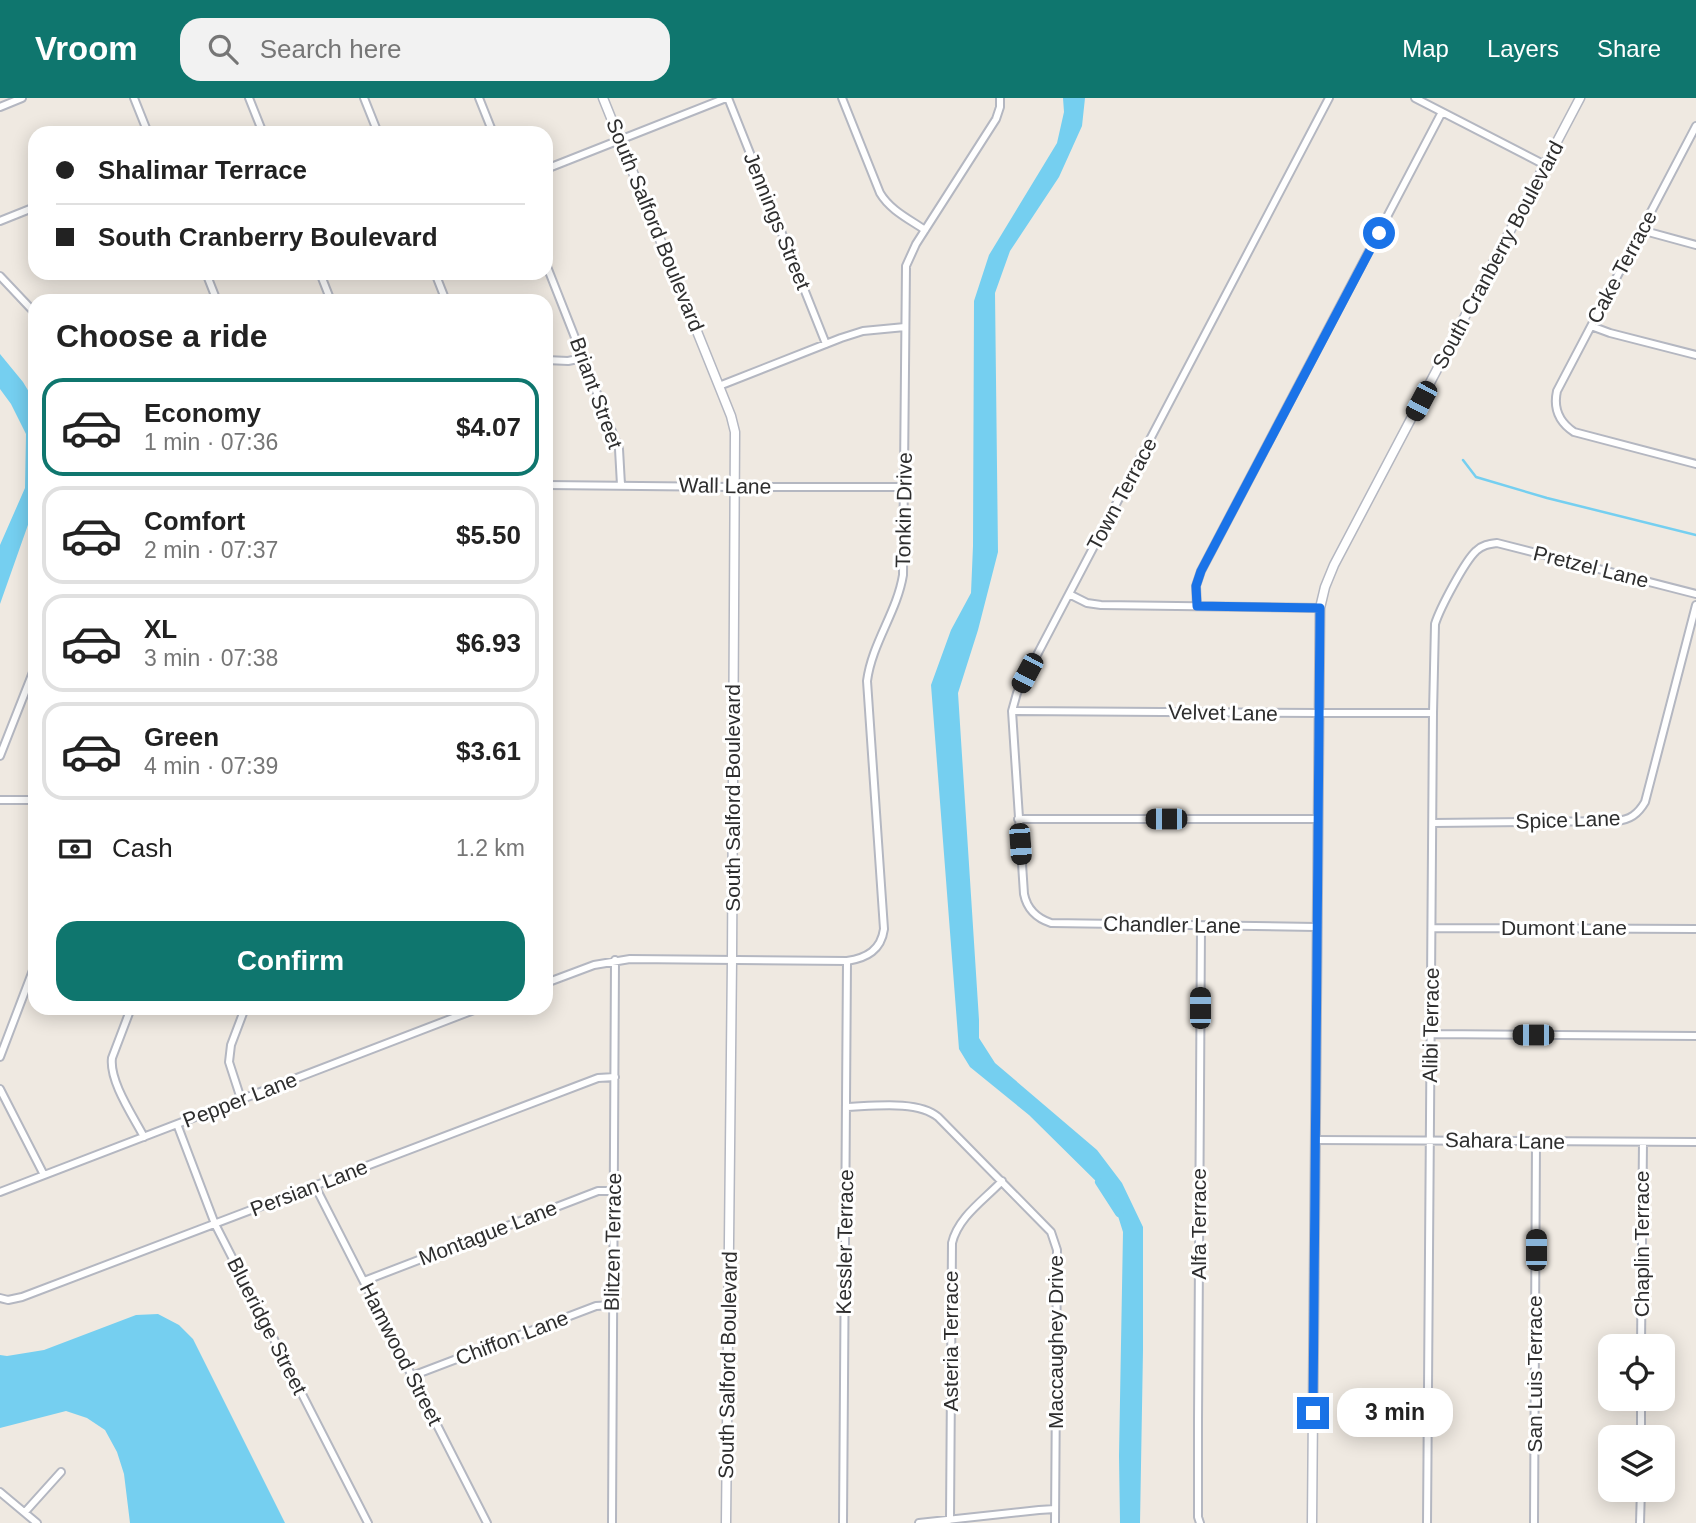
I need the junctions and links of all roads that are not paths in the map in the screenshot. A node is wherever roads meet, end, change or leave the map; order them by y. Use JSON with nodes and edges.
{"nodes":[{"id":1,"x":22,"y":98,"type":"edge"},
{"id":2,"x":134,"y":98,"type":"edge"},
{"id":3,"x":249,"y":98,"type":"edge"},
{"id":4,"x":364,"y":98,"type":"edge"},
{"id":5,"x":479,"y":98,"type":"edge"},
{"id":6,"x":603,"y":98,"type":"edge"},
{"id":7,"x":727,"y":98,"type":"edge"},
{"id":8,"x":842,"y":98,"type":"edge"},
{"id":9,"x":1000,"y":98,"type":"edge"},
{"id":10,"x":1329,"y":98,"type":"edge"},
{"id":11,"x":1415,"y":98,"type":"edge"},
{"id":12,"x":1580,"y":98,"type":"edge"},
{"id":13,"x":0,"y":107,"type":"edge"},
{"id":14,"x":1442,"y":112,"type":"junction"},
{"id":15,"x":145,"y":126,"type":"edge"},
{"id":16,"x":260,"y":126,"type":"edge"},
{"id":17,"x":375,"y":126,"type":"edge"},
{"id":18,"x":490,"y":126,"type":"edge"},
{"id":19,"x":1696,"y":126,"type":"edge"},
{"id":20,"x":1694,"y":134,"type":"edge"},
{"id":21,"x":620,"y":139,"type":"junction"},
{"id":22,"x":1545,"y":165,"type":"junction"},
{"id":23,"x":553,"y":166,"type":"edge"},
{"id":24,"x":28,"y":210,"type":"edge"},
{"id":25,"x":0,"y":222,"type":"edge"},
{"id":26,"x":925,"y":230,"type":"junction"},
{"id":27,"x":1642,"y":230,"type":"junction"},
{"id":28,"x":1696,"y":245,"type":"edge"},
{"id":29,"x":0,"y":276,"type":"edge"},
{"id":30,"x":552,"y":280,"type":"edge"},
{"id":31,"x":28,"y":306,"type":"edge"},
{"id":32,"x":1591,"y":326,"type":"junction"},
{"id":33,"x":905,"y":327,"type":"junction"},
{"id":34,"x":825,"y":344,"type":"junction"},
{"id":35,"x":1696,"y":355,"type":"edge"},
{"id":36,"x":583,"y":358,"type":"junction"},
{"id":37,"x":553,"y":360,"type":"edge"},
{"id":38,"x":719,"y":386,"type":"junction"},
{"id":39,"x":1696,"y":464,"type":"edge"},
{"id":40,"x":553,"y":485,"type":"edge"},
{"id":41,"x":621,"y":485,"type":"junction"},
{"id":42,"x":904,"y":486,"type":"junction"},
{"id":43,"x":735,"y":487,"type":"junction"},
{"id":44,"x":1487,"y":545,"type":"joint"},
{"id":45,"x":1069,"y":594,"type":"junction"},
{"id":46,"x":1696,"y":594,"type":"edge"},
{"id":47,"x":1696,"y":605,"type":"edge"},
{"id":48,"x":1197,"y":606,"type":"junction"},
{"id":49,"x":1320,"y":608,"type":"junction"},
{"id":50,"x":28,"y":686,"type":"edge"},
{"id":51,"x":26,"y":691,"type":"joint"},
{"id":52,"x":1012,"y":711,"type":"junction"},
{"id":53,"x":1318,"y":713,"type":"junction"},
{"id":54,"x":1433,"y":713,"type":"junction"},
{"id":55,"x":0,"y":756,"type":"edge"},
{"id":56,"x":0,"y":800,"type":"edge"},
{"id":57,"x":28,"y":800,"type":"edge"},
{"id":58,"x":1018,"y":819,"type":"junction"},
{"id":59,"x":1317,"y":819,"type":"junction"},
{"id":60,"x":1433,"y":823,"type":"junction"},
{"id":61,"x":1032,"y":911,"type":"joint"},
{"id":62,"x":1201,"y":926,"type":"junction"},
{"id":63,"x":1317,"y":927,"type":"junction"},
{"id":64,"x":1432,"y":928,"type":"junction"},
{"id":65,"x":1696,"y":929,"type":"edge"},
{"id":66,"x":615,"y":960,"type":"junction"},
{"id":67,"x":732,"y":960,"type":"junction"},
{"id":68,"x":847,"y":961,"type":"junction"},
{"id":69,"x":553,"y":980,"type":"edge"},
{"id":70,"x":28,"y":983,"type":"edge"},
{"id":71,"x":128,"y":1015,"type":"edge"},
{"id":72,"x":242,"y":1015,"type":"edge"},
{"id":73,"x":454,"y":1015,"type":"edge"},
{"id":74,"x":1431,"y":1034,"type":"junction"},
{"id":75,"x":1696,"y":1036,"type":"edge"},
{"id":76,"x":0,"y":1057,"type":"edge"},
{"id":77,"x":615,"y":1077,"type":"junction"},
{"id":78,"x":0,"y":1089,"type":"edge"},
{"id":79,"x":241,"y":1099,"type":"junction"},
{"id":80,"x":846,"y":1107,"type":"junction"},
{"id":81,"x":177,"y":1124,"type":"junction"},
{"id":82,"x":144,"y":1137,"type":"junction"},
{"id":83,"x":1315,"y":1140,"type":"junction"},
{"id":84,"x":1430,"y":1140,"type":"junction"},
{"id":85,"x":1536,"y":1141,"type":"junction"},
{"id":86,"x":1643,"y":1142,"type":"junction"},
{"id":87,"x":1696,"y":1142,"type":"edge"},
{"id":88,"x":44,"y":1175,"type":"junction"},
{"id":89,"x":1002,"y":1181,"type":"junction"},
{"id":90,"x":315,"y":1186,"type":"junction"},
{"id":91,"x":614,"y":1191,"type":"junction"},
{"id":92,"x":0,"y":1192,"type":"edge"},
{"id":93,"x":215,"y":1224,"type":"junction"},
{"id":94,"x":364,"y":1281,"type":"junction"},
{"id":95,"x":2,"y":1298,"type":"edge"},
{"id":96,"x":613,"y":1305,"type":"junction"},
{"id":97,"x":1642,"y":1334,"type":"edge"},
{"id":98,"x":412,"y":1376,"type":"junction"},
{"id":99,"x":61,"y":1472,"type":"dead end"},
{"id":100,"x":0,"y":1492,"type":"edge"},
{"id":101,"x":1641,"y":1502,"type":"edge"},
{"id":102,"x":1055,"y":1510,"type":"junction"},
{"id":103,"x":25,"y":1512,"type":"junction"},
{"id":104,"x":950,"y":1520,"type":"junction"},
{"id":105,"x":37,"y":1523,"type":"edge"},
{"id":106,"x":368,"y":1523,"type":"edge"},
{"id":107,"x":487,"y":1523,"type":"edge"},
{"id":108,"x":612,"y":1523,"type":"edge"},
{"id":109,"x":726,"y":1523,"type":"edge"},
{"id":110,"x":843,"y":1523,"type":"edge"},
{"id":111,"x":919,"y":1523,"type":"edge"},
{"id":112,"x":1055,"y":1523,"type":"edge"},
{"id":113,"x":1200,"y":1523,"type":"edge"},
{"id":114,"x":1312,"y":1523,"type":"edge"},
{"id":115,"x":1427,"y":1523,"type":"edge"},
{"id":116,"x":1534,"y":1523,"type":"edge"},
{"id":117,"x":1640,"y":1523,"type":"edge"}],
"edges":[{"from":1,"to":13,"type":"street"},
{"from":2,"to":15,"type":"street"},
{"from":3,"to":16,"type":"street"},
{"from":4,"to":17,"type":"street"},
{"from":5,"to":18,"type":"street"},
{"from":6,"to":21,"type":"street","name":"South Salford Boulevard"},
{"from":7,"to":21,"type":"street"},
{"from":7,"to":34,"type":"street","name":"Jennings Street"},
{"from":8,"to":26,"type":"street"},
{"from":9,"to":26,"type":"street","name":"Tonkin Drive"},
{"from":10,"to":45,"type":"street","name":"Town Terrace"},
{"from":11,"to":14,"type":"street"},
{"from":12,"to":22,"type":"street","name":"South Cranberry Boulevard"},
{"from":14,"to":22,"type":"street"},
{"from":14,"to":48,"type":"street"},
{"from":19,"to":20,"type":"street","name":"Cake Terrace"},
{"from":20,"to":27,"type":"street","name":"Cake Terrace"},
{"from":21,"to":23,"type":"street"},
{"from":21,"to":38,"type":"street","name":"South Salford Boulevard"},
{"from":22,"to":49,"type":"street","name":"South Cranberry Boulevard"},
{"from":24,"to":25,"type":"street"},
{"from":26,"to":33,"type":"street","name":"Tonkin Drive"},
{"from":27,"to":28,"type":"street"},
{"from":27,"to":32,"type":"street","name":"Cake Terrace"},
{"from":29,"to":31,"type":"street"},
{"from":30,"to":36,"type":"street","name":"Briant Street"},
{"from":32,"to":35,"type":"street"},
{"from":32,"to":39,"type":"street","name":"Cake Terrace"},
{"from":33,"to":34,"type":"street"},
{"from":33,"to":42,"type":"street","name":"Tonkin Drive"},
{"from":34,"to":38,"type":"street"},
{"from":36,"to":37,"type":"street"},
{"from":36,"to":41,"type":"street","name":"Briant Street"},
{"from":38,"to":43,"type":"street","name":"South Salford Boulevard"},
{"from":40,"to":41,"type":"street","name":"Wall Lane"},
{"from":41,"to":43,"type":"street","name":"Wall Lane"},
{"from":42,"to":43,"type":"street","name":"Wall Lane"},
{"from":42,"to":68,"type":"street","name":"Tonkin Drive"},
{"from":43,"to":67,"type":"street","name":"South Salford Boulevard"},
{"from":44,"to":46,"type":"street","name":"Pretzel Lane"},
{"from":44,"to":54,"type":"street","name":"Alibi Terrace"},
{"from":45,"to":48,"type":"street"},
{"from":45,"to":52,"type":"street","name":"Town Terrace"},
{"from":47,"to":60,"type":"street","name":"Spice Lane"},
{"from":48,"to":49,"type":"street"},
{"from":49,"to":53,"type":"street","name":"South Cranberry Boulevard"},
{"from":50,"to":51,"type":"street"},
{"from":51,"to":55,"type":"street"},
{"from":52,"to":53,"type":"street","name":"Velvet Lane"},
{"from":52,"to":58,"type":"street","name":"Town Terrace"},
{"from":53,"to":54,"type":"street","name":"Velvet Lane"},
{"from":53,"to":59,"type":"street","name":"South Cranberry Boulevard"},
{"from":54,"to":60,"type":"street","name":"Alibi Terrace"},
{"from":56,"to":57,"type":"street"},
{"from":58,"to":59,"type":"street"},
{"from":58,"to":61,"type":"street","name":"Town Terrace"},
{"from":59,"to":63,"type":"street","name":"South Cranberry Boulevard"},
{"from":60,"to":64,"type":"street","name":"Alibi Terrace"},
{"from":61,"to":62,"type":"street","name":"Chandler Lane"},
{"from":62,"to":63,"type":"street","name":"Chandler Lane"},
{"from":62,"to":113,"type":"street","name":"Alfa Terrace"},
{"from":63,"to":83,"type":"street","name":"South Cranberry Boulevard"},
{"from":64,"to":65,"type":"street","name":"Dumont Lane"},
{"from":64,"to":74,"type":"street","name":"Alibi Terrace"},
{"from":66,"to":67,"type":"street"},
{"from":66,"to":69,"type":"street"},
{"from":66,"to":77,"type":"street","name":"Blitzen Terrace"},
{"from":67,"to":68,"type":"street"},
{"from":67,"to":109,"type":"street","name":"South Salford Boulevard"},
{"from":68,"to":80,"type":"street","name":"Kessler Terrace"},
{"from":70,"to":76,"type":"street"},
{"from":71,"to":82,"type":"street"},
{"from":72,"to":79,"type":"street"},
{"from":73,"to":79,"type":"street","name":"Pepper Lane"},
{"from":74,"to":75,"type":"street"},
{"from":74,"to":84,"type":"street","name":"Alibi Terrace"},
{"from":77,"to":90,"type":"street","name":"Persian Lane"},
{"from":77,"to":91,"type":"street","name":"Blitzen Terrace"},
{"from":78,"to":88,"type":"street"},
{"from":79,"to":81,"type":"street","name":"Pepper Lane"},
{"from":80,"to":89,"type":"street","name":"Maccaughey Drive"},
{"from":80,"to":110,"type":"street","name":"Kessler Terrace"},
{"from":81,"to":82,"type":"street","name":"Pepper Lane"},
{"from":81,"to":93,"type":"street","name":"Blueridge Street"},
{"from":82,"to":88,"type":"street","name":"Pepper Lane"},
{"from":83,"to":84,"type":"street","name":"Sahara Lane"},
{"from":83,"to":114,"type":"street","name":"South Cranberry Boulevard"},
{"from":84,"to":85,"type":"street","name":"Sahara Lane"},
{"from":84,"to":115,"type":"street","name":"Alibi Terrace"},
{"from":85,"to":86,"type":"street","name":"Sahara Lane"},
{"from":85,"to":116,"type":"street","name":"San Luis Terrace"},
{"from":86,"to":87,"type":"street","name":"Sahara Lane"},
{"from":86,"to":97,"type":"street","name":"Chaplin Terrace"},
{"from":88,"to":92,"type":"street","name":"Pepper Lane"},
{"from":89,"to":102,"type":"street","name":"Maccaughey Drive"},
{"from":89,"to":104,"type":"street","name":"Asteria Terrace"},
{"from":90,"to":93,"type":"street","name":"Persian Lane"},
{"from":90,"to":94,"type":"street","name":"Hamwood Street"},
{"from":91,"to":94,"type":"street","name":"Montague Lane"},
{"from":91,"to":96,"type":"street","name":"Blitzen Terrace"},
{"from":93,"to":95,"type":"street","name":"Persian Lane"},
{"from":93,"to":106,"type":"street","name":"Blueridge Street"},
{"from":94,"to":98,"type":"street","name":"Hamwood Street"},
{"from":96,"to":98,"type":"street","name":"Chiffon Lane"},
{"from":96,"to":108,"type":"street","name":"Blitzen Terrace"},
{"from":98,"to":107,"type":"street","name":"Hamwood Street"},
{"from":99,"to":103,"type":"street"},
{"from":100,"to":103,"type":"street"},
{"from":101,"to":117,"type":"street"},
{"from":102,"to":104,"type":"street"},
{"from":102,"to":112,"type":"street","name":"Maccaughey Drive"},
{"from":103,"to":105,"type":"street"},
{"from":104,"to":111,"type":"street"}]}
